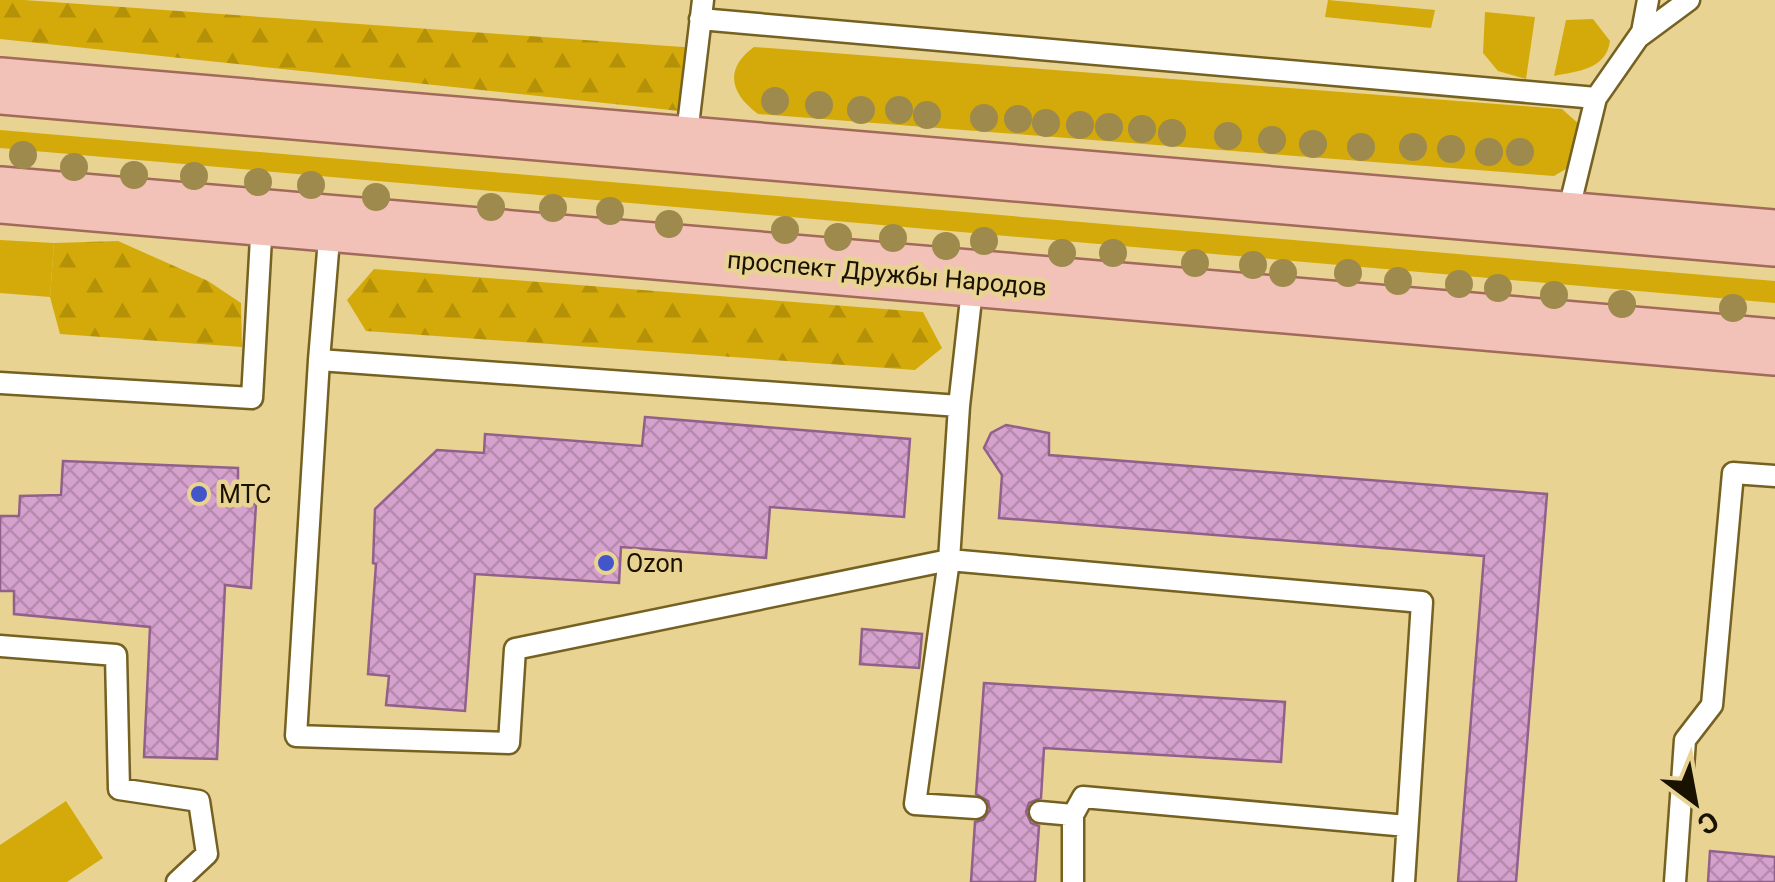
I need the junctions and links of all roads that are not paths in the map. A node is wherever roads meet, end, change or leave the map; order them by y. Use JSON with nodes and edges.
{"nodes":[{"id":1,"x":1648,"y":0,"type":"edge"},
{"id":2,"x":1690,"y":0,"type":"edge"},
{"id":3,"x":701,"y":9,"type":"edge"},
{"id":4,"x":1637,"y":39,"type":"junction"},
{"id":5,"x":0,"y":86,"type":"edge"},
{"id":6,"x":1596,"y":98,"type":"junction"},
{"id":7,"x":686,"y":145,"type":"junction"},
{"id":8,"x":0,"y":195,"type":"edge"},
{"id":9,"x":262,"y":218,"type":"junction"},
{"id":10,"x":1566,"y":220,"type":"junction"},
{"id":11,"x":331,"y":223,"type":"junction"},
{"id":12,"x":1775,"y":238,"type":"edge"},
{"id":13,"x":972,"y":281,"type":"junction"},
{"id":14,"x":1775,"y":347,"type":"edge"},
{"id":15,"x":319,"y":360,"type":"junction"},
{"id":16,"x":0,"y":383,"type":"edge"},
{"id":17,"x":959,"y":406,"type":"junction"},
{"id":18,"x":1775,"y":476,"type":"edge"},
{"id":19,"x":949,"y":560,"type":"junction"},
{"id":20,"x":0,"y":646,"type":"edge"},
{"id":21,"x":976,"y":808,"type":"dead end"},
{"id":22,"x":1040,"y":812,"type":"dead end"},
{"id":23,"x":1073,"y":814,"type":"junction"},
{"id":24,"x":1407,"y":826,"type":"junction"},
{"id":25,"x":177,"y":882,"type":"edge"},
{"id":26,"x":1073,"y":882,"type":"edge"},
{"id":27,"x":1404,"y":882,"type":"edge"},
{"id":28,"x":1675,"y":882,"type":"edge"}],
"edges":[{"from":1,"to":4,"type":"lane"},
{"from":2,"to":4,"type":"lane"},
{"from":3,"to":6,"type":"lane"},
{"from":3,"to":7,"type":"lane"},
{"from":4,"to":6,"type":"lane"},
{"from":5,"to":7,"type":"main road"},
{"from":6,"to":10,"type":"lane"},
{"from":7,"to":10,"type":"main road"},
{"from":8,"to":9,"type":"main road","name":"проспект Дружбы Народов"},
{"from":9,"to":11,"type":"main road","name":"проспект Дружбы Народов"},
{"from":9,"to":16,"type":"lane"},
{"from":10,"to":12,"type":"main road"},
{"from":11,"to":13,"type":"main road","name":"проспект Дружбы Народов"},
{"from":11,"to":15,"type":"lane"},
{"from":13,"to":14,"type":"main road","name":"проспект Дружбы Народов"},
{"from":13,"to":17,"type":"lane"},
{"from":15,"to":17,"type":"lane"},
{"from":15,"to":19,"type":"lane"},
{"from":17,"to":19,"type":"lane"},
{"from":18,"to":28,"type":"lane"},
{"from":19,"to":21,"type":"lane"},
{"from":19,"to":24,"type":"lane"},
{"from":20,"to":25,"type":"lane"},
{"from":22,"to":23,"type":"lane"},
{"from":23,"to":24,"type":"lane"},
{"from":23,"to":26,"type":"lane"},
{"from":24,"to":27,"type":"lane"}]}
